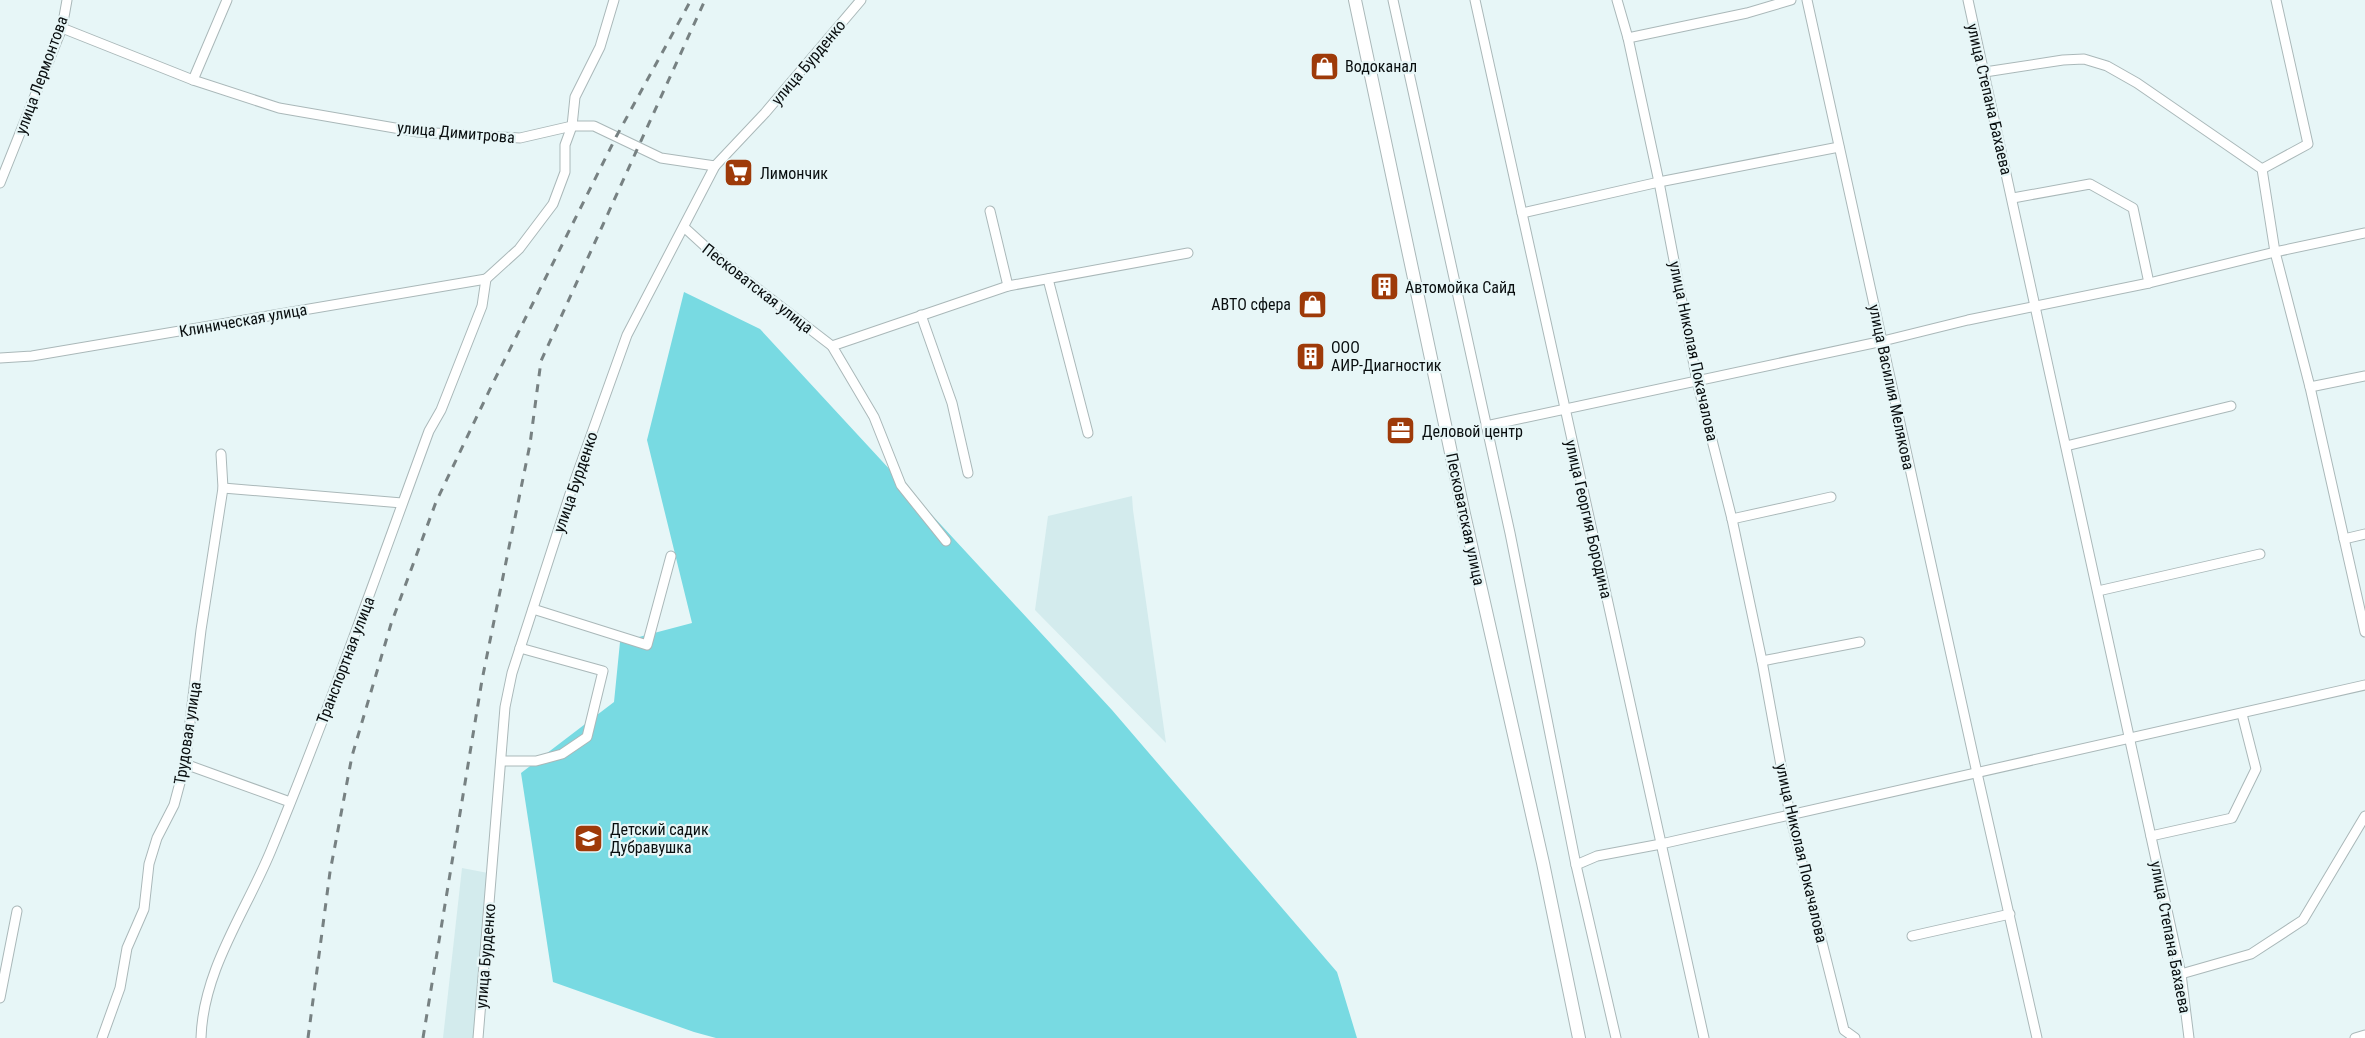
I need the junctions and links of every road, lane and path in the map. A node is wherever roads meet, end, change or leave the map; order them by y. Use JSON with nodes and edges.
{"nodes":[{"id":1,"x":66,"y":0,"type":"edge"},
{"id":2,"x":227,"y":0,"type":"edge"},
{"id":3,"x":614,"y":0,"type":"edge"},
{"id":4,"x":861,"y":0,"type":"edge"},
{"id":5,"x":1355,"y":0,"type":"edge"},
{"id":6,"x":1393,"y":0,"type":"edge"},
{"id":7,"x":1475,"y":0,"type":"edge"},
{"id":8,"x":1617,"y":0,"type":"edge"},
{"id":9,"x":1791,"y":0,"type":"edge"},
{"id":10,"x":1807,"y":0,"type":"edge"},
{"id":11,"x":1968,"y":0,"type":"edge"},
{"id":12,"x":2276,"y":0,"type":"edge"},
{"id":13,"x":62,"y":28,"type":"junction"},
{"id":14,"x":1628,"y":38,"type":"junction"},
{"id":15,"x":1985,"y":72,"type":"junction"},
{"id":16,"x":193,"y":80,"type":"junction"},
{"id":17,"x":572,"y":126,"type":"junction"},
{"id":18,"x":1839,"y":147,"type":"junction"},
{"id":19,"x":714,"y":166,"type":"junction"},
{"id":20,"x":2262,"y":169,"type":"junction"},
{"id":21,"x":1659,"y":182,"type":"junction"},
{"id":22,"x":0,"y":183,"type":"edge"},
{"id":23,"x":2013,"y":198,"type":"junction"},
{"id":24,"x":990,"y":212,"type":"dead end"},
{"id":25,"x":1522,"y":213,"type":"junction"},
{"id":26,"x":685,"y":228,"type":"junction"},
{"id":27,"x":2365,"y":233,"type":"edge"},
{"id":28,"x":2275,"y":252,"type":"junction"},
{"id":29,"x":1188,"y":253,"type":"dead end"},
{"id":30,"x":486,"y":279,"type":"junction"},
{"id":31,"x":1048,"y":279,"type":"junction"},
{"id":32,"x":2150,"y":283,"type":"junction"},
{"id":33,"x":1008,"y":286,"type":"junction"},
{"id":34,"x":2034,"y":307,"type":"junction"},
{"id":35,"x":921,"y":315,"type":"junction"},
{"id":36,"x":1883,"y":341,"type":"junction"},
{"id":37,"x":832,"y":346,"type":"junction"},
{"id":38,"x":0,"y":358,"type":"edge"},
{"id":39,"x":2365,"y":376,"type":"edge"},
{"id":40,"x":1698,"y":381,"type":"junction"},
{"id":41,"x":2310,"y":387,"type":"junction"},
{"id":42,"x":2231,"y":406,"type":"dead end"},
{"id":43,"x":1564,"y":408,"type":"junction"},
{"id":44,"x":1486,"y":426,"type":"junction"},
{"id":45,"x":1088,"y":433,"type":"dead end"},
{"id":46,"x":2066,"y":446,"type":"junction"},
{"id":47,"x":221,"y":454,"type":"dead end"},
{"id":48,"x":968,"y":473,"type":"dead end"},
{"id":49,"x":224,"y":488,"type":"junction"},
{"id":50,"x":1831,"y":497,"type":"dead end"},
{"id":51,"x":402,"y":503,"type":"junction"},
{"id":52,"x":1732,"y":519,"type":"junction"},
{"id":53,"x":2365,"y":534,"type":"edge"},
{"id":54,"x":2344,"y":539,"type":"junction"},
{"id":55,"x":946,"y":541,"type":"dead end"},
{"id":56,"x":2260,"y":554,"type":"dead end"},
{"id":57,"x":671,"y":556,"type":"dead end"},
{"id":58,"x":2098,"y":591,"type":"junction"},
{"id":59,"x":533,"y":609,"type":"junction"},
{"id":60,"x":2365,"y":632,"type":"edge"},
{"id":61,"x":1860,"y":642,"type":"dead end"},
{"id":62,"x":520,"y":648,"type":"junction"},
{"id":63,"x":1762,"y":662,"type":"junction"},
{"id":64,"x":2365,"y":685,"type":"edge"},
{"id":65,"x":2242,"y":714,"type":"junction"},
{"id":66,"x":2129,"y":738,"type":"junction"},
{"id":67,"x":501,"y":761,"type":"junction"},
{"id":68,"x":185,"y":764,"type":"junction"},
{"id":69,"x":1977,"y":773,"type":"junction"},
{"id":70,"x":290,"y":802,"type":"junction"},
{"id":71,"x":1790,"y":815,"type":"junction"},
{"id":72,"x":2365,"y":816,"type":"edge"},
{"id":73,"x":2151,"y":836,"type":"junction"},
{"id":74,"x":1661,"y":844,"type":"junction"},
{"id":75,"x":1576,"y":865,"type":"junction"},
{"id":76,"x":17,"y":910,"type":"dead end"},
{"id":77,"x":2010,"y":914,"type":"junction"},
{"id":78,"x":1912,"y":936,"type":"dead end"},
{"id":79,"x":2181,"y":974,"type":"junction"},
{"id":80,"x":0,"y":998,"type":"edge"},
{"id":81,"x":2365,"y":1035,"type":"edge"},
{"id":82,"x":102,"y":1038,"type":"edge"},
{"id":83,"x":201,"y":1038,"type":"edge"},
{"id":84,"x":478,"y":1038,"type":"edge"},
{"id":85,"x":1579,"y":1038,"type":"edge"},
{"id":86,"x":1616,"y":1038,"type":"edge"},
{"id":87,"x":1704,"y":1038,"type":"edge"},
{"id":88,"x":1855,"y":1038,"type":"edge"},
{"id":89,"x":2037,"y":1038,"type":"edge"},
{"id":90,"x":2189,"y":1038,"type":"edge"},
{"id":91,"x":2355,"y":1038,"type":"edge"}],
"edges":[{"from":1,"to":13,"type":"street","name":"улица Лермонтова"},
{"from":2,"to":16,"type":"street"},
{"from":3,"to":17,"type":"street"},
{"from":4,"to":19,"type":"street","name":"улица Бурденко"},
{"from":5,"to":85,"type":"main road","name":"Песковатская улица"},
{"from":6,"to":44,"type":"street"},
{"from":7,"to":25,"type":"street","name":"улица Георгия Бородина"},
{"from":8,"to":14,"type":"street","name":"улица Николая Покачалова"},
{"from":9,"to":14,"type":"street"},
{"from":10,"to":18,"type":"street","name":"улица Василия Мелякова"},
{"from":11,"to":15,"type":"street","name":"улица Степана Бахаева"},
{"from":12,"to":20,"type":"street"},
{"from":13,"to":16,"type":"street","name":"улица Димитрова"},
{"from":13,"to":22,"type":"street","name":"улица Лермонтова"},
{"from":14,"to":21,"type":"street","name":"улица Николая Покачалова"},
{"from":15,"to":20,"type":"street"},
{"from":15,"to":23,"type":"street","name":"улица Степана Бахаева"},
{"from":16,"to":17,"type":"street","name":"улица Димитрова"},
{"from":17,"to":19,"type":"street","name":"улица Димитрова"},
{"from":17,"to":30,"type":"street"},
{"from":18,"to":21,"type":"street"},
{"from":18,"to":36,"type":"street","name":"улица Василия Мелякова"},
{"from":19,"to":26,"type":"street","name":"улица Бурденко"},
{"from":20,"to":28,"type":"street"},
{"from":21,"to":25,"type":"street"},
{"from":21,"to":40,"type":"street","name":"улица Николая Покачалова"},
{"from":23,"to":32,"type":"street","name":"улица Степана Бахаева"},
{"from":23,"to":34,"type":"street","name":"улица Степана Бахаева"},
{"from":24,"to":33,"type":"street"},
{"from":25,"to":43,"type":"street","name":"улица Георгия Бородина"},
{"from":26,"to":37,"type":"street","name":"Песковатская улица"},
{"from":26,"to":59,"type":"street","name":"улица Бурденко"},
{"from":27,"to":28,"type":"street"},
{"from":28,"to":32,"type":"street"},
{"from":28,"to":41,"type":"street"},
{"from":29,"to":31,"type":"street"},
{"from":30,"to":38,"type":"street","name":"Клиническая улица"},
{"from":30,"to":51,"type":"street","name":"Транспортная улица"},
{"from":31,"to":33,"type":"street"},
{"from":31,"to":45,"type":"street"},
{"from":32,"to":34,"type":"street"},
{"from":33,"to":35,"type":"street"},
{"from":34,"to":36,"type":"street"},
{"from":34,"to":46,"type":"street","name":"улица Степана Бахаева"},
{"from":35,"to":37,"type":"street"},
{"from":35,"to":48,"type":"street"},
{"from":36,"to":40,"type":"street"},
{"from":36,"to":69,"type":"street","name":"улица Василия Мелякова"},
{"from":37,"to":55,"type":"street","name":"Песковатская улица"},
{"from":39,"to":41,"type":"street"},
{"from":40,"to":43,"type":"street"},
{"from":40,"to":52,"type":"street","name":"улица Николая Покачалова"},
{"from":41,"to":54,"type":"street"},
{"from":42,"to":46,"type":"street"},
{"from":43,"to":44,"type":"street"},
{"from":43,"to":74,"type":"street","name":"улица Георгия Бородина"},
{"from":44,"to":75,"type":"street"},
{"from":46,"to":58,"type":"street","name":"улица Степана Бахаева"},
{"from":47,"to":49,"type":"street","name":"Трудовая улица"},
{"from":49,"to":51,"type":"street"},
{"from":49,"to":68,"type":"street","name":"Трудовая улица"},
{"from":50,"to":52,"type":"street"},
{"from":51,"to":70,"type":"street","name":"Транспортная улица"},
{"from":52,"to":63,"type":"street","name":"улица Николая Покачалова"},
{"from":53,"to":54,"type":"street"},
{"from":54,"to":60,"type":"street"},
{"from":56,"to":58,"type":"street"},
{"from":57,"to":59,"type":"street"},
{"from":58,"to":66,"type":"street","name":"улица Степана Бахаева"},
{"from":59,"to":62,"type":"street","name":"улица Бурденко"},
{"from":61,"to":63,"type":"street"},
{"from":62,"to":67,"type":"street","name":"улица Бурденко"},
{"from":62,"to":67,"type":"street"},
{"from":63,"to":71,"type":"street","name":"улица Николая Покачалова"},
{"from":64,"to":65,"type":"street"},
{"from":65,"to":66,"type":"street"},
{"from":65,"to":73,"type":"street"},
{"from":66,"to":69,"type":"street"},
{"from":66,"to":73,"type":"street","name":"улица Степана Бахаева"},
{"from":67,"to":84,"type":"street","name":"улица Бурденко"},
{"from":68,"to":70,"type":"street"},
{"from":68,"to":82,"type":"street","name":"Трудовая улица"},
{"from":69,"to":71,"type":"street"},
{"from":69,"to":77,"type":"street","name":"улица Василия Мелякова"},
{"from":70,"to":83,"type":"street","name":"Транспортная улица"},
{"from":71,"to":74,"type":"street"},
{"from":71,"to":88,"type":"street","name":"улица Николая Покачалова"},
{"from":72,"to":79,"type":"street"},
{"from":73,"to":79,"type":"street","name":"улица Степана Бахаева"},
{"from":74,"to":75,"type":"street"},
{"from":74,"to":87,"type":"street","name":"улица Георгия Бородина"},
{"from":75,"to":86,"type":"street"},
{"from":76,"to":80,"type":"street"},
{"from":77,"to":78,"type":"street"},
{"from":77,"to":89,"type":"street","name":"улица Василия Мелякова"},
{"from":79,"to":90,"type":"street","name":"улица Степана Бахаева"},
{"from":81,"to":91,"type":"street"}]}
